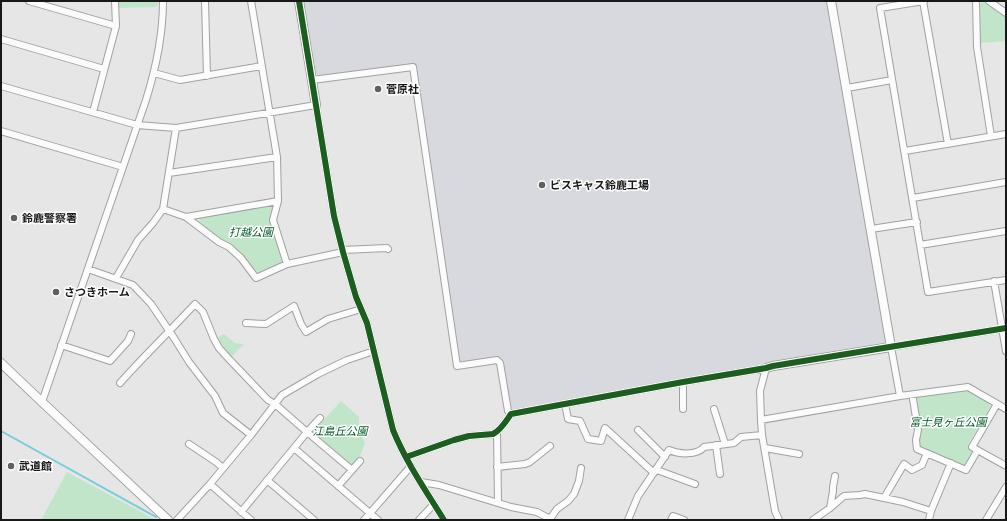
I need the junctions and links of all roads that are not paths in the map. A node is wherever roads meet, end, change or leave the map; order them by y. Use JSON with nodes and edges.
{"nodes":[{"id":1,"x":29,"y":1,"type":"edge"},
{"id":2,"x":115,"y":1,"type":"edge"},
{"id":3,"x":163,"y":1,"type":"edge"},
{"id":4,"x":205,"y":1,"type":"edge"},
{"id":5,"x":251,"y":1,"type":"edge"},
{"id":6,"x":299,"y":1,"type":"edge"},
{"id":7,"x":832,"y":1,"type":"edge"},
{"id":8,"x":924,"y":1,"type":"edge"},
{"id":9,"x":976,"y":1,"type":"edge"},
{"id":10,"x":989,"y":1,"type":"edge"},
{"id":11,"x":1006,"y":13,"type":"edge"},
{"id":12,"x":116,"y":26,"type":"junction"},
{"id":13,"x":1,"y":38,"type":"edge"},
{"id":14,"x":262,"y":66,"type":"junction"},
{"id":15,"x":104,"y":69,"type":"junction"},
{"id":16,"x":154,"y":73,"type":"junction"},
{"id":17,"x":207,"y":76,"type":"junction"},
{"id":18,"x":312,"y":80,"type":"junction"},
{"id":19,"x":892,"y":80,"type":"junction"},
{"id":20,"x":1,"y":86,"type":"edge"},
{"id":21,"x":847,"y":88,"type":"junction"},
{"id":22,"x":316,"y":106,"type":"junction"},
{"id":23,"x":93,"y":112,"type":"junction"},
{"id":24,"x":270,"y":112,"type":"junction"},
{"id":25,"x":137,"y":125,"type":"junction"},
{"id":26,"x":176,"y":128,"type":"junction"},
{"id":27,"x":1,"y":131,"type":"edge"},
{"id":28,"x":1006,"y":134,"type":"edge"},
{"id":29,"x":991,"y":136,"type":"junction"},
{"id":30,"x":948,"y":144,"type":"junction"},
{"id":31,"x":905,"y":151,"type":"junction"},
{"id":32,"x":277,"y":157,"type":"junction"},
{"id":33,"x":122,"y":167,"type":"junction"},
{"id":34,"x":169,"y":173,"type":"junction"},
{"id":35,"x":1006,"y":182,"type":"edge"},
{"id":36,"x":913,"y":198,"type":"junction"},
{"id":37,"x":278,"y":201,"type":"junction"},
{"id":38,"x":163,"y":209,"type":"junction"},
{"id":39,"x":186,"y":217,"type":"junction"},
{"id":40,"x":916,"y":222,"type":"junction"},
{"id":41,"x":871,"y":229,"type":"junction"},
{"id":42,"x":1006,"y":231,"type":"edge"},
{"id":43,"x":920,"y":245,"type":"junction"},
{"id":44,"x":388,"y":249,"type":"dead end"},
{"id":45,"x":343,"y":251,"type":"junction"},
{"id":46,"x":287,"y":264,"type":"junction"},
{"id":47,"x":88,"y":269,"type":"junction"},
{"id":48,"x":116,"y":278,"type":"junction"},
{"id":49,"x":1006,"y":280,"type":"edge"},
{"id":50,"x":994,"y":282,"type":"junction"},
{"id":51,"x":361,"y":309,"type":"junction"},
{"id":52,"x":246,"y":323,"type":"dead end"},
{"id":53,"x":1004,"y":329,"type":"edge"},
{"id":54,"x":169,"y":332,"type":"junction"},
{"id":55,"x":131,"y":334,"type":"dead end"},
{"id":56,"x":61,"y":345,"type":"junction"},
{"id":57,"x":891,"y":347,"type":"junction"},
{"id":58,"x":374,"y":351,"type":"junction"},
{"id":59,"x":1006,"y":351,"type":"edge"},
{"id":60,"x":1,"y":362,"type":"edge"},
{"id":61,"x":766,"y":368,"type":"junction"},
{"id":62,"x":683,"y":382,"type":"junction"},
{"id":63,"x":120,"y":383,"type":"dead end"},
{"id":64,"x":900,"y":396,"type":"junction"},
{"id":65,"x":913,"y":399,"type":"dead end"},
{"id":66,"x":42,"y":402,"type":"junction"},
{"id":67,"x":275,"y":404,"type":"junction"},
{"id":68,"x":565,"y":404,"type":"junction"},
{"id":69,"x":997,"y":404,"type":"junction"},
{"id":70,"x":683,"y":409,"type":"dead end"},
{"id":71,"x":714,"y":409,"type":"dead end"},
{"id":72,"x":1006,"y":409,"type":"edge"},
{"id":73,"x":511,"y":414,"type":"junction"},
{"id":74,"x":320,"y":418,"type":"dead end"},
{"id":75,"x":761,"y":420,"type":"junction"},
{"id":76,"x":638,"y":430,"type":"dead end"},
{"id":77,"x":307,"y":432,"type":"junction"},
{"id":78,"x":497,"y":432,"type":"junction"},
{"id":79,"x":251,"y":435,"type":"junction"},
{"id":80,"x":762,"y":435,"type":"junction"},
{"id":81,"x":189,"y":444,"type":"dead end"},
{"id":82,"x":725,"y":444,"type":"junction"},
{"id":83,"x":716,"y":445,"type":"junction"},
{"id":84,"x":550,"y":446,"type":"dead end"},
{"id":85,"x":294,"y":448,"type":"junction"},
{"id":86,"x":765,"y":448,"type":"junction"},
{"id":87,"x":927,"y":453,"type":"junction"},
{"id":88,"x":976,"y":453,"type":"dead end"},
{"id":89,"x":799,"y":454,"type":"dead end"},
{"id":90,"x":406,"y":457,"type":"junction"},
{"id":91,"x":665,"y":457,"type":"junction"},
{"id":92,"x":360,"y":461,"type":"dead end"},
{"id":93,"x":951,"y":463,"type":"junction"},
{"id":94,"x":411,"y":466,"type":"junction"},
{"id":95,"x":1006,"y":466,"type":"edge"},
{"id":96,"x":497,"y":467,"type":"junction"},
{"id":97,"x":223,"y":468,"type":"junction"},
{"id":98,"x":581,"y":468,"type":"dead end"},
{"id":99,"x":352,"y":470,"type":"junction"},
{"id":100,"x":655,"y":471,"type":"junction"},
{"id":101,"x":720,"y":474,"type":"dead end"},
{"id":102,"x":835,"y":476,"type":"dead end"},
{"id":103,"x":267,"y":480,"type":"junction"},
{"id":104,"x":421,"y":482,"type":"junction"},
{"id":105,"x":210,"y":484,"type":"junction"},
{"id":106,"x":695,"y":484,"type":"dead end"},
{"id":107,"x":338,"y":486,"type":"junction"},
{"id":108,"x":1006,"y":488,"type":"edge"},
{"id":109,"x":884,"y":498,"type":"junction"},
{"id":110,"x":498,"y":502,"type":"junction"},
{"id":111,"x":434,"y":504,"type":"junction"},
{"id":112,"x":830,"y":508,"type":"junction"},
{"id":113,"x":931,"y":511,"type":"junction"},
{"id":114,"x":241,"y":512,"type":"junction"},
{"id":115,"x":370,"y":514,"type":"junction"},
{"id":116,"x":550,"y":519,"type":"edge"},
{"id":117,"x":168,"y":520,"type":"edge"},
{"id":118,"x":177,"y":520,"type":"edge"},
{"id":119,"x":251,"y":520,"type":"edge"},
{"id":120,"x":314,"y":520,"type":"edge"},
{"id":121,"x":364,"y":520,"type":"edge"},
{"id":122,"x":378,"y":520,"type":"edge"},
{"id":123,"x":419,"y":520,"type":"edge"},
{"id":124,"x":444,"y":520,"type":"edge"},
{"id":125,"x":628,"y":520,"type":"edge"},
{"id":126,"x":671,"y":520,"type":"edge"},
{"id":127,"x":684,"y":520,"type":"edge"},
{"id":128,"x":779,"y":520,"type":"edge"},
{"id":129,"x":813,"y":520,"type":"edge"},
{"id":130,"x":928,"y":520,"type":"edge"},
{"id":131,"x":986,"y":520,"type":"edge"}],
"edges":[{"from":1,"to":12,"type":"street"},
{"from":2,"to":12,"type":"street"},
{"from":3,"to":16,"type":"street"},
{"from":4,"to":17,"type":"street"},
{"from":5,"to":14,"type":"street"},
{"from":6,"to":18,"type":"street"},
{"from":7,"to":21,"type":"street"},
{"from":8,"to":19,"type":"street"},
{"from":8,"to":30,"type":"street"},
{"from":9,"to":29,"type":"street"},
{"from":10,"to":11,"type":"street"},
{"from":12,"to":15,"type":"street"},
{"from":13,"to":15,"type":"street"},
{"from":14,"to":17,"type":"street"},
{"from":14,"to":24,"type":"street"},
{"from":15,"to":23,"type":"street"},
{"from":16,"to":17,"type":"street"},
{"from":16,"to":25,"type":"street"},
{"from":18,"to":22,"type":"street"},
{"from":18,"to":73,"type":"street"},
{"from":19,"to":21,"type":"street"},
{"from":19,"to":31,"type":"street"},
{"from":20,"to":23,"type":"street"},
{"from":21,"to":41,"type":"street"},
{"from":22,"to":24,"type":"street"},
{"from":22,"to":45,"type":"street"},
{"from":23,"to":25,"type":"street"},
{"from":24,"to":26,"type":"street"},
{"from":24,"to":32,"type":"street"},
{"from":25,"to":26,"type":"street"},
{"from":25,"to":33,"type":"street"},
{"from":26,"to":34,"type":"street"},
{"from":27,"to":33,"type":"street"},
{"from":28,"to":29,"type":"street"},
{"from":29,"to":30,"type":"street"},
{"from":30,"to":31,"type":"street"},
{"from":31,"to":36,"type":"street"},
{"from":32,"to":34,"type":"street"},
{"from":32,"to":37,"type":"street"},
{"from":33,"to":47,"type":"street"},
{"from":34,"to":38,"type":"street"},
{"from":35,"to":36,"type":"street"},
{"from":36,"to":40,"type":"street"},
{"from":37,"to":39,"type":"street"},
{"from":37,"to":46,"type":"street"},
{"from":38,"to":39,"type":"street"},
{"from":38,"to":48,"type":"street"},
{"from":39,"to":46,"type":"street"},
{"from":40,"to":41,"type":"street"},
{"from":40,"to":43,"type":"street"},
{"from":41,"to":57,"type":"street"},
{"from":42,"to":43,"type":"street"},
{"from":43,"to":50,"type":"street"},
{"from":44,"to":45,"type":"street"},
{"from":45,"to":46,"type":"street"},
{"from":45,"to":51,"type":"street"},
{"from":47,"to":48,"type":"street"},
{"from":47,"to":56,"type":"street"},
{"from":48,"to":54,"type":"street"},
{"from":49,"to":50,"type":"street"},
{"from":50,"to":53,"type":"street"},
{"from":51,"to":52,"type":"street"},
{"from":51,"to":58,"type":"street"},
{"from":53,"to":57,"type":"street"},
{"from":53,"to":59,"type":"street"},
{"from":54,"to":63,"type":"street"},
{"from":54,"to":67,"type":"street"},
{"from":54,"to":79,"type":"street"},
{"from":55,"to":56,"type":"street"},
{"from":56,"to":66,"type":"street"},
{"from":57,"to":61,"type":"street"},
{"from":57,"to":64,"type":"street"},
{"from":58,"to":67,"type":"street"},
{"from":58,"to":90,"type":"street"},
{"from":60,"to":66,"type":"street"},
{"from":61,"to":62,"type":"street"},
{"from":61,"to":75,"type":"street"},
{"from":62,"to":68,"type":"street"},
{"from":62,"to":70,"type":"street"},
{"from":64,"to":69,"type":"street"},
{"from":64,"to":75,"type":"street"},
{"from":65,"to":87,"type":"street"},
{"from":66,"to":117,"type":"street"},
{"from":67,"to":77,"type":"street"},
{"from":67,"to":79,"type":"street"},
{"from":68,"to":73,"type":"street"},
{"from":68,"to":100,"type":"street"},
{"from":69,"to":72,"type":"street"},
{"from":69,"to":95,"type":"street"},
{"from":71,"to":82,"type":"street"},
{"from":73,"to":78,"type":"street"},
{"from":74,"to":77,"type":"street"},
{"from":75,"to":80,"type":"street"},
{"from":76,"to":91,"type":"street"},
{"from":77,"to":85,"type":"street"},
{"from":77,"to":99,"type":"street"},
{"from":78,"to":90,"type":"street"},
{"from":78,"to":96,"type":"street"},
{"from":79,"to":97,"type":"street"},
{"from":80,"to":82,"type":"street"},
{"from":80,"to":86,"type":"street"},
{"from":81,"to":97,"type":"street"},
{"from":82,"to":83,"type":"street"},
{"from":83,"to":91,"type":"street"},
{"from":83,"to":101,"type":"street"},
{"from":84,"to":96,"type":"street"},
{"from":85,"to":103,"type":"street"},
{"from":85,"to":107,"type":"street"},
{"from":86,"to":89,"type":"street"},
{"from":86,"to":128,"type":"street"},
{"from":87,"to":93,"type":"street"},
{"from":87,"to":109,"type":"street"},
{"from":88,"to":93,"type":"street"},
{"from":90,"to":94,"type":"street"},
{"from":91,"to":100,"type":"street"},
{"from":92,"to":99,"type":"street"},
{"from":93,"to":113,"type":"street"},
{"from":94,"to":104,"type":"street"},
{"from":94,"to":115,"type":"street"},
{"from":96,"to":110,"type":"street"},
{"from":97,"to":105,"type":"street"},
{"from":98,"to":116,"type":"street"},
{"from":99,"to":107,"type":"street"},
{"from":100,"to":106,"type":"street"},
{"from":100,"to":125,"type":"street"},
{"from":102,"to":112,"type":"street"},
{"from":103,"to":114,"type":"street"},
{"from":103,"to":120,"type":"street"},
{"from":104,"to":110,"type":"street"},
{"from":104,"to":111,"type":"street"},
{"from":105,"to":114,"type":"street"},
{"from":105,"to":118,"type":"street"},
{"from":107,"to":115,"type":"street"},
{"from":108,"to":131,"type":"street"},
{"from":109,"to":112,"type":"street"},
{"from":109,"to":113,"type":"street"},
{"from":110,"to":116,"type":"street"},
{"from":111,"to":123,"type":"street"},
{"from":111,"to":124,"type":"street"},
{"from":112,"to":129,"type":"street"},
{"from":113,"to":130,"type":"street"},
{"from":114,"to":119,"type":"street"},
{"from":115,"to":121,"type":"street"},
{"from":115,"to":122,"type":"street"},
{"from":126,"to":127,"type":"street"}]}
